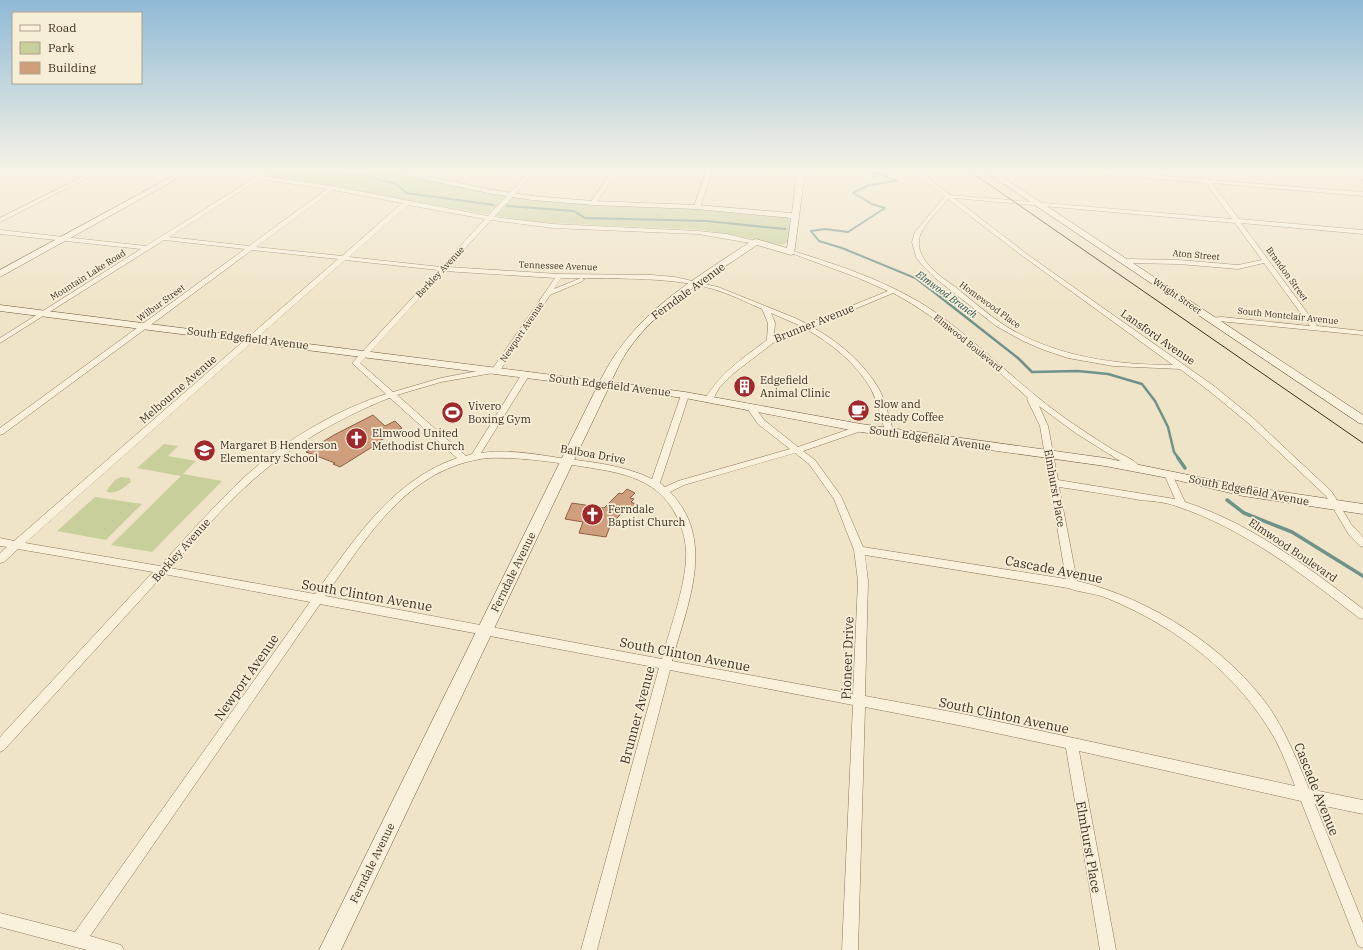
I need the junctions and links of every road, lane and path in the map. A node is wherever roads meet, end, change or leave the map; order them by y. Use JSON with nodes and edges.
{"nodes":[{"id":1,"x":94,"y":216,"type":"edge"},
{"id":2,"x":105,"y":216,"type":"edge"},
{"id":3,"x":197,"y":216,"type":"edge"},
{"id":4,"x":294,"y":216,"type":"edge"},
{"id":5,"x":391,"y":216,"type":"edge"},
{"id":6,"x":481,"y":216,"type":"edge"},
{"id":7,"x":796,"y":216,"type":"edge"},
{"id":8,"x":930,"y":216,"type":"edge"},
{"id":9,"x":975,"y":216,"type":"edge"},
{"id":10,"x":1058,"y":216,"type":"edge"},
{"id":11,"x":1184,"y":216,"type":"edge"},
{"id":12,"x":1234,"y":216,"type":"edge"},
{"id":13,"x":490,"y":218,"type":"junction"},
{"id":14,"x":1238,"y":221,"type":"junction"},
{"id":15,"x":0,"y":232,"type":"edge"},
{"id":16,"x":1363,"y":232,"type":"edge"},
{"id":17,"x":54,"y":238,"type":"junction"},
{"id":18,"x":162,"y":238,"type":"junction"},
{"id":19,"x":64,"y":239,"type":"junction"},
{"id":20,"x":756,"y":242,"type":"junction"},
{"id":21,"x":146,"y":248,"type":"junction"},
{"id":22,"x":251,"y":248,"type":"junction"},
{"id":23,"x":791,"y":252,"type":"junction"},
{"id":24,"x":344,"y":258,"type":"junction"},
{"id":25,"x":1124,"y":261,"type":"junction"},
{"id":26,"x":1266,"y":261,"type":"junction"},
{"id":27,"x":0,"y":267,"type":"edge"},
{"id":28,"x":442,"y":269,"type":"junction"},
{"id":29,"x":0,"y":274,"type":"edge"},
{"id":30,"x":559,"y":276,"type":"junction"},
{"id":31,"x":592,"y":276,"type":"junction"},
{"id":32,"x":696,"y":283,"type":"junction"},
{"id":33,"x":893,"y":291,"type":"junction"},
{"id":34,"x":547,"y":293,"type":"junction"},
{"id":35,"x":764,"y":307,"type":"junction"},
{"id":36,"x":0,"y":308,"type":"edge"},
{"id":37,"x":44,"y":313,"type":"junction"},
{"id":38,"x":1210,"y":319,"type":"junction"},
{"id":39,"x":145,"y":326,"type":"junction"},
{"id":40,"x":806,"y":326,"type":"junction"},
{"id":41,"x":1315,"y":328,"type":"junction"},
{"id":42,"x":1363,"y":333,"type":"edge"},
{"id":43,"x":252,"y":339,"type":"junction"},
{"id":44,"x":0,"y":341,"type":"edge"},
{"id":45,"x":770,"y":341,"type":"junction"},
{"id":46,"x":364,"y":354,"type":"junction"},
{"id":47,"x":1181,"y":367,"type":"junction"},
{"id":48,"x":496,"y":370,"type":"junction"},
{"id":49,"x":526,"y":374,"type":"junction"},
{"id":50,"x":604,"y":384,"type":"junction"},
{"id":51,"x":392,"y":394,"type":"junction"},
{"id":52,"x":1028,"y":394,"type":"junction"},
{"id":53,"x":685,"y":395,"type":"junction"},
{"id":54,"x":709,"y":399,"type":"junction"},
{"id":55,"x":752,"y":408,"type":"junction"},
{"id":56,"x":1363,"y":420,"type":"edge"},
{"id":57,"x":860,"y":428,"type":"junction"},
{"id":58,"x":0,"y":432,"type":"edge"},
{"id":59,"x":890,"y":433,"type":"junction"},
{"id":60,"x":797,"y":450,"type":"junction"},
{"id":61,"x":1050,"y":455,"type":"junction"},
{"id":62,"x":475,"y":456,"type":"junction"},
{"id":63,"x":464,"y":459,"type":"junction"},
{"id":64,"x":567,"y":462,"type":"junction"},
{"id":65,"x":1136,"y":467,"type":"junction"},
{"id":66,"x":1168,"y":474,"type":"junction"},
{"id":67,"x":1055,"y":483,"type":"junction"},
{"id":68,"x":659,"y":487,"type":"junction"},
{"id":69,"x":1182,"y":505,"type":"junction"},
{"id":70,"x":1337,"y":506,"type":"junction"},
{"id":71,"x":1363,"y":509,"type":"edge"},
{"id":72,"x":0,"y":542,"type":"edge"},
{"id":73,"x":1363,"y":543,"type":"edge"},
{"id":74,"x":16,"y":545,"type":"junction"},
{"id":75,"x":860,"y":550,"type":"junction"},
{"id":76,"x":0,"y":559,"type":"edge"},
{"id":77,"x":162,"y":570,"type":"junction"},
{"id":78,"x":1072,"y":585,"type":"junction"},
{"id":79,"x":317,"y":600,"type":"junction"},
{"id":80,"x":1363,"y":616,"type":"edge"},
{"id":81,"x":484,"y":630,"type":"junction"},
{"id":82,"x":666,"y":664,"type":"junction"},
{"id":83,"x":859,"y":700,"type":"junction"},
{"id":84,"x":1071,"y":743,"type":"junction"},
{"id":85,"x":0,"y":746,"type":"edge"},
{"id":86,"x":1305,"y":795,"type":"junction"},
{"id":87,"x":1363,"y":807,"type":"edge"},
{"id":88,"x":0,"y":920,"type":"edge"},
{"id":89,"x":78,"y":940,"type":"junction"},
{"id":90,"x":1363,"y":941,"type":"edge"},
{"id":91,"x":116,"y":950,"type":"edge"},
{"id":92,"x":330,"y":950,"type":"edge"},
{"id":93,"x":589,"y":950,"type":"edge"},
{"id":94,"x":850,"y":950,"type":"edge"},
{"id":95,"x":1108,"y":950,"type":"edge"}],
"edges":[{"from":1,"to":17,"type":"street"},
{"from":2,"to":19,"type":"street"},
{"from":3,"to":18,"type":"street","name":"Mountain Lake Road"},
{"from":4,"to":22,"type":"street","name":"Wilbur Street"},
{"from":5,"to":24,"type":"street","name":"Melbourne Avenue"},
{"from":6,"to":13,"type":"street"},
{"from":7,"to":23,"type":"street"},
{"from":8,"to":47,"type":"street","name":"Homewood Place"},
{"from":9,"to":47,"type":"street","name":"Lansford Avenue"},
{"from":10,"to":25,"type":"street","name":"Wright Street"},
{"from":11,"to":14,"type":"street"},
{"from":12,"to":14,"type":"street","name":"Brandon Street"},
{"from":13,"to":20,"type":"street"},
{"from":13,"to":28,"type":"street","name":"Berkley Avenue"},
{"from":14,"to":16,"type":"street"},
{"from":14,"to":26,"type":"street","name":"Brandon Street"},
{"from":15,"to":17,"type":"street"},
{"from":17,"to":19,"type":"street"},
{"from":17,"to":27,"type":"street"},
{"from":18,"to":21,"type":"street","name":"Mountain Lake Road"},
{"from":18,"to":22,"type":"street","name":"Tennessee Avenue"},
{"from":19,"to":21,"type":"street"},
{"from":19,"to":29,"type":"street"},
{"from":20,"to":23,"type":"street"},
{"from":20,"to":32,"type":"street","name":"Ferndale Avenue"},
{"from":21,"to":37,"type":"street","name":"Mountain Lake Road"},
{"from":22,"to":24,"type":"street","name":"Tennessee Avenue"},
{"from":22,"to":39,"type":"street","name":"Wilbur Street"},
{"from":23,"to":33,"type":"street","name":"Elmwood Boulevard"},
{"from":24,"to":28,"type":"street","name":"Tennessee Avenue"},
{"from":24,"to":43,"type":"street","name":"Melbourne Avenue"},
{"from":25,"to":26,"type":"street","name":"Aton Street"},
{"from":25,"to":38,"type":"street","name":"Wright Street"},
{"from":26,"to":41,"type":"street","name":"Brandon Street"},
{"from":28,"to":30,"type":"street","name":"Tennessee Avenue"},
{"from":28,"to":46,"type":"street","name":"Berkley Avenue"},
{"from":30,"to":31,"type":"street","name":"Tennessee Avenue"},
{"from":30,"to":34,"type":"street","name":"Newport Avenue"},
{"from":31,"to":32,"type":"street","name":"Tennessee Avenue"},
{"from":31,"to":34,"type":"street","name":"Newport Avenue"},
{"from":32,"to":35,"type":"street","name":"Tennessee Avenue"},
{"from":32,"to":50,"type":"street","name":"Ferndale Avenue"},
{"from":33,"to":40,"type":"street","name":"Brunner Avenue"},
{"from":33,"to":52,"type":"street","name":"Elmwood Boulevard"},
{"from":34,"to":48,"type":"street","name":"Newport Avenue"},
{"from":35,"to":40,"type":"street","name":"Tennessee Avenue"},
{"from":35,"to":45,"type":"street"},
{"from":36,"to":37,"type":"street","name":"South Edgefield Avenue"},
{"from":37,"to":39,"type":"street","name":"South Edgefield Avenue"},
{"from":37,"to":44,"type":"street","name":"Mountain Lake Road"},
{"from":38,"to":41,"type":"street","name":"South Montclair Avenue"},
{"from":38,"to":56,"type":"street","name":"Wright Street"},
{"from":39,"to":43,"type":"street","name":"South Edgefield Avenue"},
{"from":39,"to":58,"type":"street","name":"Wilbur Street"},
{"from":40,"to":45,"type":"street","name":"Brunner Avenue"},
{"from":40,"to":59,"type":"street","name":"Tennessee Avenue"},
{"from":41,"to":42,"type":"street","name":"South Montclair Avenue"},
{"from":43,"to":46,"type":"street","name":"South Edgefield Avenue"},
{"from":43,"to":74,"type":"street","name":"Melbourne Avenue"},
{"from":45,"to":54,"type":"street","name":"Brunner Avenue"},
{"from":46,"to":48,"type":"street","name":"South Edgefield Avenue"},
{"from":46,"to":51,"type":"street"},
{"from":47,"to":70,"type":"street","name":"Lansford Avenue"},
{"from":48,"to":49,"type":"street","name":"South Edgefield Avenue"},
{"from":48,"to":51,"type":"street","name":"South Edgefield Avenue"},
{"from":49,"to":50,"type":"street","name":"South Edgefield Avenue"},
{"from":49,"to":62,"type":"street"},
{"from":50,"to":53,"type":"street","name":"South Edgefield Avenue"},
{"from":50,"to":64,"type":"street","name":"Ferndale Avenue"},
{"from":51,"to":63,"type":"street"},
{"from":51,"to":77,"type":"street","name":"Berkley Avenue"},
{"from":52,"to":61,"type":"street","name":"Elmhurst Place"},
{"from":52,"to":65,"type":"street","name":"Elmwood Boulevard"},
{"from":53,"to":54,"type":"street","name":"South Edgefield Avenue"},
{"from":53,"to":68,"type":"street"},
{"from":54,"to":55,"type":"street","name":"South Edgefield Avenue"},
{"from":55,"to":57,"type":"street","name":"South Edgefield Avenue"},
{"from":55,"to":60,"type":"street","name":"Pioneer Drive"},
{"from":57,"to":59,"type":"street","name":"South Edgefield Avenue"},
{"from":57,"to":60,"type":"street"},
{"from":59,"to":61,"type":"street","name":"South Edgefield Avenue"},
{"from":60,"to":68,"type":"street"},
{"from":60,"to":75,"type":"street","name":"Pioneer Drive"},
{"from":61,"to":65,"type":"street","name":"South Edgefield Avenue"},
{"from":61,"to":67,"type":"street","name":"Elmhurst Place"},
{"from":62,"to":63,"type":"street","name":"Balboa Drive"},
{"from":62,"to":64,"type":"street","name":"Balboa Drive"},
{"from":63,"to":79,"type":"street","name":"Newport Avenue"},
{"from":64,"to":68,"type":"street","name":"Balboa Drive"},
{"from":64,"to":81,"type":"street","name":"Ferndale Avenue"},
{"from":65,"to":66,"type":"street","name":"South Edgefield Avenue"},
{"from":66,"to":69,"type":"street"},
{"from":66,"to":70,"type":"street","name":"South Edgefield Avenue"},
{"from":67,"to":69,"type":"street","name":"Elmwood Boulevard"},
{"from":67,"to":78,"type":"street","name":"Elmhurst Place"},
{"from":68,"to":82,"type":"street","name":"Brunner Avenue"},
{"from":69,"to":80,"type":"street","name":"Elmwood Boulevard"},
{"from":70,"to":71,"type":"street","name":"South Edgefield Avenue"},
{"from":70,"to":73,"type":"street","name":"Lansford Avenue"},
{"from":72,"to":74,"type":"street","name":"South Clinton Avenue"},
{"from":74,"to":76,"type":"street","name":"Melbourne Avenue"},
{"from":74,"to":77,"type":"street","name":"South Clinton Avenue"},
{"from":75,"to":78,"type":"street","name":"Cascade Avenue"},
{"from":75,"to":83,"type":"street","name":"Pioneer Drive"},
{"from":77,"to":79,"type":"street","name":"South Clinton Avenue"},
{"from":77,"to":85,"type":"street","name":"Berkley Avenue"},
{"from":78,"to":86,"type":"street","name":"Cascade Avenue"},
{"from":79,"to":81,"type":"street","name":"South Clinton Avenue"},
{"from":79,"to":89,"type":"street","name":"Newport Avenue"},
{"from":81,"to":82,"type":"street","name":"South Clinton Avenue"},
{"from":81,"to":92,"type":"street","name":"Ferndale Avenue"},
{"from":82,"to":83,"type":"street","name":"South Clinton Avenue"},
{"from":82,"to":93,"type":"street","name":"Brunner Avenue"},
{"from":83,"to":84,"type":"street","name":"South Clinton Avenue"},
{"from":83,"to":94,"type":"street","name":"Pioneer Drive"},
{"from":84,"to":86,"type":"street","name":"South Clinton Avenue"},
{"from":84,"to":95,"type":"street","name":"Elmhurst Place"},
{"from":86,"to":87,"type":"street","name":"South Clinton Avenue"},
{"from":86,"to":90,"type":"street","name":"Cascade Avenue"},
{"from":88,"to":89,"type":"street"},
{"from":89,"to":91,"type":"street"}]}
